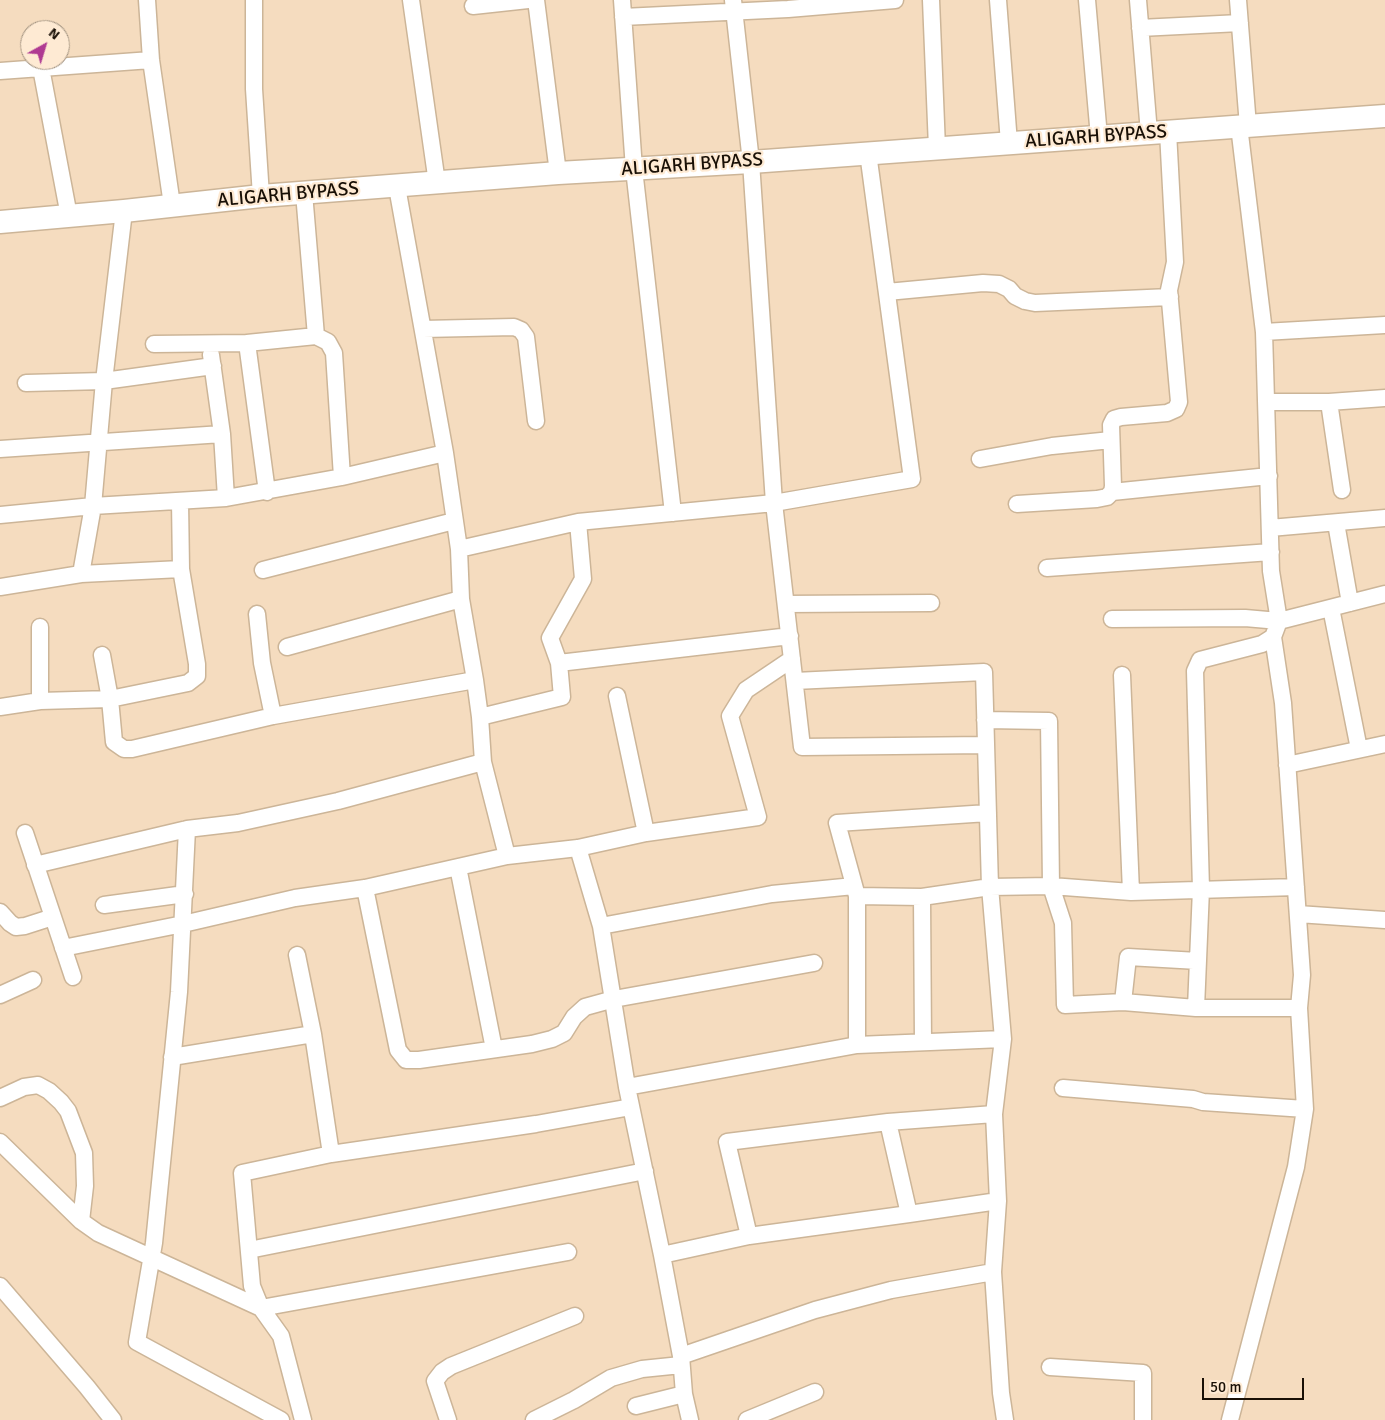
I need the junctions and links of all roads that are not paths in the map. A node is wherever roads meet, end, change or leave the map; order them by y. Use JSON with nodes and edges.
{"nodes":[{"id":1,"x":147,"y":0,"type":"edge"},
{"id":2,"x":254,"y":0,"type":"edge"},
{"id":3,"x":410,"y":0,"type":"edge"},
{"id":4,"x":528,"y":0,"type":"edge"},
{"id":5,"x":536,"y":0,"type":"edge"},
{"id":6,"x":622,"y":0,"type":"edge"},
{"id":7,"x":895,"y":0,"type":"edge"},
{"id":8,"x":931,"y":0,"type":"edge"},
{"id":9,"x":998,"y":0,"type":"edge"},
{"id":10,"x":1087,"y":0,"type":"edge"},
{"id":11,"x":1138,"y":0,"type":"edge"},
{"id":12,"x":1238,"y":0,"type":"edge"},
{"id":13,"x":733,"y":5,"type":"edge"},
{"id":14,"x":473,"y":6,"type":"dead end"},
{"id":15,"x":623,"y":17,"type":"junction"},
{"id":16,"x":1240,"y":23,"type":"junction"},
{"id":17,"x":1140,"y":28,"type":"junction"},
{"id":18,"x":151,"y":60,"type":"junction"},
{"id":19,"x":70,"y":66,"type":"edge"},
{"id":20,"x":20,"y":70,"type":"edge"},
{"id":21,"x":41,"y":70,"type":"edge"},
{"id":22,"x":0,"y":71,"type":"edge"},
{"id":23,"x":1385,"y":116,"type":"edge"},
{"id":24,"x":1243,"y":126,"type":"junction"},
{"id":25,"x":1158,"y":132,"type":"junction"},
{"id":26,"x":1099,"y":138,"type":"junction"},
{"id":27,"x":1009,"y":143,"type":"junction"},
{"id":28,"x":937,"y":148,"type":"junction"},
{"id":29,"x":868,"y":152,"type":"junction"},
{"id":30,"x":751,"y":162,"type":"junction"},
{"id":31,"x":634,"y":169,"type":"junction"},
{"id":32,"x":558,"y":173,"type":"junction"},
{"id":33,"x":437,"y":183,"type":"junction"},
{"id":34,"x":397,"y":187,"type":"junction"},
{"id":35,"x":304,"y":193,"type":"junction"},
{"id":36,"x":261,"y":196,"type":"junction"},
{"id":37,"x":172,"y":205,"type":"junction"},
{"id":38,"x":124,"y":211,"type":"junction"},
{"id":39,"x":69,"y":216,"type":"junction"},
{"id":40,"x":0,"y":222,"type":"edge"},
{"id":41,"x":887,"y":292,"type":"junction"},
{"id":42,"x":1170,"y":297,"type":"junction"},
{"id":43,"x":1385,"y":325,"type":"edge"},
{"id":44,"x":423,"y":329,"type":"junction"},
{"id":45,"x":1264,"y":332,"type":"junction"},
{"id":46,"x":316,"y":336,"type":"junction"},
{"id":47,"x":208,"y":343,"type":"junction"},
{"id":48,"x":247,"y":343,"type":"junction"},
{"id":49,"x":154,"y":344,"type":"dead end"},
{"id":50,"x":213,"y":366,"type":"junction"},
{"id":51,"x":104,"y":381,"type":"junction"},
{"id":52,"x":26,"y":383,"type":"dead end"},
{"id":53,"x":1385,"y":398,"type":"edge"},
{"id":54,"x":1266,"y":402,"type":"junction"},
{"id":55,"x":1329,"y":402,"type":"junction"},
{"id":56,"x":536,"y":420,"type":"dead end"},
{"id":57,"x":222,"y":434,"type":"junction"},
{"id":58,"x":1111,"y":440,"type":"junction"},
{"id":59,"x":98,"y":442,"type":"junction"},
{"id":60,"x":0,"y":449,"type":"edge"},
{"id":61,"x":445,"y":453,"type":"junction"},
{"id":62,"x":980,"y":459,"type":"dead end"},
{"id":63,"x":1269,"y":476,"type":"junction"},
{"id":64,"x":342,"y":477,"type":"junction"},
{"id":65,"x":1342,"y":490,"type":"dead end"},
{"id":66,"x":267,"y":492,"type":"junction"},
{"id":67,"x":1112,"y":492,"type":"junction"},
{"id":68,"x":226,"y":498,"type":"junction"},
{"id":69,"x":180,"y":501,"type":"junction"},
{"id":70,"x":774,"y":504,"type":"junction"},
{"id":71,"x":1017,"y":504,"type":"dead end"},
{"id":72,"x":93,"y":506,"type":"junction"},
{"id":73,"x":673,"y":513,"type":"junction"},
{"id":74,"x":0,"y":515,"type":"edge"},
{"id":75,"x":1385,"y":518,"type":"edge"},
{"id":76,"x":454,"y":521,"type":"junction"},
{"id":77,"x":578,"y":522,"type":"junction"},
{"id":78,"x":1336,"y":523,"type":"junction"},
{"id":79,"x":1270,"y":528,"type":"junction"},
{"id":80,"x":459,"y":549,"type":"junction"},
{"id":81,"x":1271,"y":552,"type":"junction"},
{"id":82,"x":1047,"y":568,"type":"dead end"},
{"id":83,"x":181,"y":569,"type":"junction"},
{"id":84,"x":263,"y":570,"type":"dead end"},
{"id":85,"x":81,"y":574,"type":"junction"},
{"id":86,"x":0,"y":587,"type":"edge"},
{"id":87,"x":1385,"y":594,"type":"edge"},
{"id":88,"x":461,"y":599,"type":"junction"},
{"id":89,"x":931,"y":603,"type":"dead end"},
{"id":90,"x":1350,"y":603,"type":"junction"},
{"id":91,"x":786,"y":604,"type":"junction"},
{"id":92,"x":1330,"y":608,"type":"junction"},
{"id":93,"x":257,"y":614,"type":"dead end"},
{"id":94,"x":1112,"y":619,"type":"dead end"},
{"id":95,"x":1279,"y":621,"type":"junction"},
{"id":96,"x":40,"y":627,"type":"dead end"},
{"id":97,"x":790,"y":636,"type":"junction"},
{"id":98,"x":1274,"y":637,"type":"junction"},
{"id":99,"x":287,"y":647,"type":"dead end"},
{"id":100,"x":102,"y":655,"type":"dead end"},
{"id":101,"x":792,"y":659,"type":"junction"},
{"id":102,"x":559,"y":663,"type":"junction"},
{"id":103,"x":1122,"y":675,"type":"dead end"},
{"id":104,"x":475,"y":680,"type":"junction"},
{"id":105,"x":795,"y":681,"type":"junction"},
{"id":106,"x":617,"y":696,"type":"dead end"},
{"id":107,"x":110,"y":699,"type":"junction"},
{"id":108,"x":40,"y":701,"type":"junction"},
{"id":109,"x":0,"y":707,"type":"edge"},
{"id":110,"x":272,"y":716,"type":"junction"},
{"id":111,"x":480,"y":717,"type":"junction"},
{"id":112,"x":985,"y":720,"type":"junction"},
{"id":113,"x":1385,"y":744,"type":"edge"},
{"id":114,"x":986,"y":745,"type":"junction"},
{"id":115,"x":1359,"y":750,"type":"junction"},
{"id":116,"x":483,"y":762,"type":"junction"},
{"id":117,"x":1287,"y":765,"type":"junction"},
{"id":118,"x":988,"y":813,"type":"junction"},
{"id":119,"x":187,"y":829,"type":"junction"},
{"id":120,"x":25,"y":833,"type":"dead end"},
{"id":121,"x":646,"y":833,"type":"junction"},
{"id":122,"x":578,"y":848,"type":"junction"},
{"id":123,"x":508,"y":856,"type":"junction"},
{"id":124,"x":35,"y":865,"type":"junction"},
{"id":125,"x":458,"y":867,"type":"junction"},
{"id":126,"x":1051,"y":886,"type":"junction"},
{"id":127,"x":1296,"y":886,"type":"junction"},
{"id":128,"x":990,"y":887,"type":"junction"},
{"id":129,"x":365,"y":888,"type":"junction"},
{"id":130,"x":1201,"y":889,"type":"junction"},
{"id":131,"x":855,"y":891,"type":"junction"},
{"id":132,"x":1131,"y":892,"type":"junction"},
{"id":133,"x":184,"y":894,"type":"junction"},
{"id":134,"x":922,"y":896,"type":"junction"},
{"id":135,"x":104,"y":905,"type":"dead end"},
{"id":136,"x":0,"y":912,"type":"edge"},
{"id":137,"x":1298,"y":914,"type":"junction"},
{"id":138,"x":53,"y":917,"type":"junction"},
{"id":139,"x":1385,"y":920,"type":"edge"},
{"id":140,"x":183,"y":924,"type":"junction"},
{"id":141,"x":601,"y":926,"type":"junction"},
{"id":142,"x":63,"y":948,"type":"junction"},
{"id":143,"x":297,"y":955,"type":"dead end"},
{"id":144,"x":1198,"y":961,"type":"junction"},
{"id":145,"x":814,"y":963,"type":"dead end"},
{"id":146,"x":73,"y":977,"type":"dead end"},
{"id":147,"x":33,"y":980,"type":"dead end"},
{"id":148,"x":0,"y":995,"type":"edge"},
{"id":149,"x":614,"y":999,"type":"junction"},
{"id":150,"x":1123,"y":1002,"type":"junction"},
{"id":151,"x":1196,"y":1008,"type":"junction"},
{"id":152,"x":1299,"y":1008,"type":"junction"},
{"id":153,"x":313,"y":1034,"type":"junction"},
{"id":154,"x":1004,"y":1039,"type":"junction"},
{"id":155,"x":923,"y":1042,"type":"junction"},
{"id":156,"x":857,"y":1045,"type":"junction"},
{"id":157,"x":494,"y":1049,"type":"junction"},
{"id":158,"x":172,"y":1057,"type":"junction"},
{"id":159,"x":627,"y":1087,"type":"junction"},
{"id":160,"x":1063,"y":1088,"type":"dead end"},
{"id":161,"x":0,"y":1098,"type":"edge"},
{"id":162,"x":631,"y":1107,"type":"junction"},
{"id":163,"x":1305,"y":1109,"type":"junction"},
{"id":164,"x":994,"y":1114,"type":"junction"},
{"id":165,"x":888,"y":1122,"type":"junction"},
{"id":166,"x":0,"y":1142,"type":"edge"},
{"id":167,"x":331,"y":1154,"type":"junction"},
{"id":168,"x":645,"y":1171,"type":"junction"},
{"id":169,"x":998,"y":1201,"type":"junction"},
{"id":170,"x":909,"y":1214,"type":"junction"},
{"id":171,"x":81,"y":1221,"type":"junction"},
{"id":172,"x":749,"y":1236,"type":"junction"},
{"id":173,"x":249,"y":1250,"type":"junction"},
{"id":174,"x":568,"y":1252,"type":"dead end"},
{"id":175,"x":151,"y":1256,"type":"junction"},
{"id":176,"x":662,"y":1256,"type":"junction"},
{"id":177,"x":993,"y":1272,"type":"junction"},
{"id":178,"x":0,"y":1286,"type":"edge"},
{"id":179,"x":261,"y":1308,"type":"junction"},
{"id":180,"x":575,"y":1316,"type":"dead end"},
{"id":181,"x":681,"y":1361,"type":"junction"},
{"id":182,"x":1050,"y":1367,"type":"dead end"},
{"id":183,"x":815,"y":1392,"type":"dead end"},
{"id":184,"x":684,"y":1394,"type":"junction"},
{"id":185,"x":636,"y":1406,"type":"dead end"},
{"id":186,"x":112,"y":1420,"type":"edge"},
{"id":187,"x":281,"y":1420,"type":"edge"},
{"id":188,"x":303,"y":1420,"type":"edge"},
{"id":189,"x":448,"y":1420,"type":"edge"},
{"id":190,"x":534,"y":1420,"type":"edge"},
{"id":191,"x":690,"y":1420,"type":"edge"},
{"id":192,"x":747,"y":1420,"type":"edge"},
{"id":193,"x":1005,"y":1420,"type":"edge"},
{"id":194,"x":1143,"y":1420,"type":"edge"},
{"id":195,"x":1230,"y":1420,"type":"edge"}],
"edges":[{"from":1,"to":18,"type":"street"},
{"from":2,"to":36,"type":"street"},
{"from":3,"to":33,"type":"street"},
{"from":4,"to":14,"type":"street"},
{"from":5,"to":32,"type":"street"},
{"from":6,"to":15,"type":"street"},
{"from":7,"to":13,"type":"street"},
{"from":8,"to":28,"type":"street"},
{"from":9,"to":27,"type":"street"},
{"from":10,"to":26,"type":"street"},
{"from":11,"to":17,"type":"street"},
{"from":12,"to":16,"type":"street"},
{"from":13,"to":15,"type":"street"},
{"from":13,"to":30,"type":"street"},
{"from":15,"to":31,"type":"street"},
{"from":16,"to":17,"type":"street"},
{"from":16,"to":24,"type":"street"},
{"from":17,"to":25,"type":"street"},
{"from":18,"to":19,"type":"street"},
{"from":18,"to":37,"type":"street"},
{"from":20,"to":22,"type":"street"},
{"from":21,"to":39,"type":"street"},
{"from":23,"to":24,"type":"main road","name":"ALIGARH BYPASS"},
{"from":24,"to":25,"type":"main road","name":"ALIGARH BYPASS"},
{"from":24,"to":45,"type":"street"},
{"from":25,"to":26,"type":"main road","name":"ALIGARH BYPASS"},
{"from":25,"to":42,"type":"street"},
{"from":26,"to":27,"type":"main road","name":"ALIGARH BYPASS"},
{"from":27,"to":28,"type":"main road","name":"ALIGARH BYPASS"},
{"from":28,"to":29,"type":"main road","name":"ALIGARH BYPASS"},
{"from":29,"to":30,"type":"main road","name":"ALIGARH BYPASS"},
{"from":29,"to":41,"type":"street"},
{"from":30,"to":31,"type":"main road","name":"ALIGARH BYPASS"},
{"from":30,"to":70,"type":"street"},
{"from":31,"to":32,"type":"main road","name":"ALIGARH BYPASS"},
{"from":31,"to":73,"type":"street"},
{"from":32,"to":33,"type":"main road","name":"ALIGARH BYPASS"},
{"from":33,"to":34,"type":"main road","name":"ALIGARH BYPASS"},
{"from":34,"to":35,"type":"main road","name":"ALIGARH BYPASS"},
{"from":34,"to":44,"type":"street"},
{"from":35,"to":36,"type":"main road","name":"ALIGARH BYPASS"},
{"from":35,"to":46,"type":"street"},
{"from":36,"to":37,"type":"main road","name":"ALIGARH BYPASS"},
{"from":37,"to":38,"type":"main road","name":"ALIGARH BYPASS"},
{"from":38,"to":39,"type":"main road","name":"ALIGARH BYPASS"},
{"from":38,"to":51,"type":"street"},
{"from":39,"to":40,"type":"main road","name":"ALIGARH BYPASS"},
{"from":41,"to":42,"type":"street"},
{"from":41,"to":70,"type":"street"},
{"from":42,"to":58,"type":"street"},
{"from":43,"to":45,"type":"street"},
{"from":44,"to":56,"type":"street"},
{"from":44,"to":61,"type":"street"},
{"from":45,"to":54,"type":"street"},
{"from":46,"to":48,"type":"street"},
{"from":46,"to":64,"type":"street"},
{"from":47,"to":48,"type":"street"},
{"from":47,"to":49,"type":"street"},
{"from":47,"to":50,"type":"street"},
{"from":48,"to":66,"type":"street"},
{"from":50,"to":51,"type":"street"},
{"from":50,"to":57,"type":"street"},
{"from":51,"to":52,"type":"street"},
{"from":51,"to":59,"type":"street"},
{"from":53,"to":55,"type":"street"},
{"from":54,"to":55,"type":"street"},
{"from":54,"to":63,"type":"street"},
{"from":55,"to":65,"type":"street"},
{"from":57,"to":59,"type":"street"},
{"from":57,"to":68,"type":"street"},
{"from":58,"to":62,"type":"street"},
{"from":58,"to":67,"type":"street"},
{"from":59,"to":60,"type":"street"},
{"from":59,"to":72,"type":"street"},
{"from":61,"to":64,"type":"street"},
{"from":61,"to":76,"type":"street"},
{"from":63,"to":67,"type":"street"},
{"from":63,"to":79,"type":"street"},
{"from":64,"to":66,"type":"street"},
{"from":66,"to":68,"type":"street"},
{"from":67,"to":71,"type":"street"},
{"from":68,"to":69,"type":"street"},
{"from":69,"to":72,"type":"street"},
{"from":69,"to":83,"type":"street"},
{"from":70,"to":73,"type":"street"},
{"from":70,"to":91,"type":"street"},
{"from":72,"to":74,"type":"street"},
{"from":72,"to":85,"type":"street"},
{"from":73,"to":77,"type":"street"},
{"from":75,"to":78,"type":"street"},
{"from":76,"to":80,"type":"street"},
{"from":76,"to":84,"type":"street"},
{"from":77,"to":80,"type":"street"},
{"from":77,"to":102,"type":"street"},
{"from":78,"to":79,"type":"street"},
{"from":78,"to":90,"type":"street"},
{"from":79,"to":81,"type":"street"},
{"from":80,"to":88,"type":"street"},
{"from":81,"to":82,"type":"street"},
{"from":81,"to":95,"type":"street"},
{"from":83,"to":85,"type":"street"},
{"from":83,"to":107,"type":"street"},
{"from":85,"to":86,"type":"street"},
{"from":87,"to":90,"type":"street"},
{"from":88,"to":99,"type":"street"},
{"from":88,"to":104,"type":"street"},
{"from":89,"to":91,"type":"street"},
{"from":90,"to":92,"type":"street"},
{"from":91,"to":97,"type":"street"},
{"from":92,"to":95,"type":"street"},
{"from":92,"to":115,"type":"street"},
{"from":93,"to":110,"type":"street"},
{"from":94,"to":95,"type":"street"},
{"from":95,"to":98,"type":"street"},
{"from":96,"to":108,"type":"street"},
{"from":97,"to":101,"type":"street"},
{"from":97,"to":102,"type":"street"},
{"from":98,"to":117,"type":"street"},
{"from":98,"to":130,"type":"street"},
{"from":100,"to":107,"type":"street"},
{"from":101,"to":105,"type":"street"},
{"from":101,"to":121,"type":"street"},
{"from":102,"to":111,"type":"street"},
{"from":103,"to":132,"type":"street"},
{"from":104,"to":110,"type":"street"},
{"from":104,"to":111,"type":"street"},
{"from":105,"to":112,"type":"street"},
{"from":105,"to":114,"type":"street"},
{"from":106,"to":121,"type":"street"},
{"from":107,"to":108,"type":"street"},
{"from":107,"to":110,"type":"street"},
{"from":108,"to":109,"type":"street"},
{"from":111,"to":116,"type":"street"},
{"from":112,"to":114,"type":"street"},
{"from":112,"to":126,"type":"street"},
{"from":113,"to":115,"type":"street"},
{"from":114,"to":118,"type":"street"},
{"from":115,"to":117,"type":"street"},
{"from":116,"to":119,"type":"street"},
{"from":116,"to":123,"type":"street"},
{"from":117,"to":127,"type":"street"},
{"from":118,"to":128,"type":"street"},
{"from":118,"to":131,"type":"street"},
{"from":119,"to":124,"type":"street"},
{"from":119,"to":133,"type":"street"},
{"from":120,"to":124,"type":"street"},
{"from":121,"to":122,"type":"street"},
{"from":122,"to":123,"type":"street"},
{"from":122,"to":141,"type":"street"},
{"from":123,"to":125,"type":"street"},
{"from":124,"to":138,"type":"street"},
{"from":125,"to":129,"type":"street"},
{"from":125,"to":157,"type":"street"},
{"from":126,"to":128,"type":"street"},
{"from":126,"to":132,"type":"street"},
{"from":126,"to":150,"type":"street"},
{"from":127,"to":130,"type":"street"},
{"from":127,"to":137,"type":"street"},
{"from":128,"to":134,"type":"street"},
{"from":128,"to":154,"type":"street"},
{"from":129,"to":140,"type":"street"},
{"from":129,"to":157,"type":"street"},
{"from":130,"to":132,"type":"street"},
{"from":130,"to":144,"type":"street"},
{"from":131,"to":134,"type":"street"},
{"from":131,"to":141,"type":"street"},
{"from":131,"to":156,"type":"street"},
{"from":133,"to":135,"type":"street"},
{"from":133,"to":140,"type":"street"},
{"from":134,"to":155,"type":"street"},
{"from":136,"to":138,"type":"street"},
{"from":137,"to":139,"type":"street"},
{"from":137,"to":152,"type":"street"},
{"from":138,"to":142,"type":"street"},
{"from":140,"to":142,"type":"street"},
{"from":140,"to":158,"type":"street"},
{"from":141,"to":149,"type":"street"},
{"from":142,"to":146,"type":"street"},
{"from":143,"to":153,"type":"street"},
{"from":144,"to":150,"type":"street"},
{"from":144,"to":151,"type":"street"},
{"from":145,"to":149,"type":"street"},
{"from":147,"to":148,"type":"street"},
{"from":149,"to":157,"type":"street"},
{"from":149,"to":159,"type":"street"},
{"from":150,"to":151,"type":"street"},
{"from":151,"to":152,"type":"street"},
{"from":152,"to":163,"type":"street"},
{"from":153,"to":158,"type":"street"},
{"from":153,"to":167,"type":"street"},
{"from":154,"to":155,"type":"street"},
{"from":154,"to":164,"type":"street"},
{"from":155,"to":156,"type":"street"},
{"from":156,"to":159,"type":"street"},
{"from":158,"to":175,"type":"street"},
{"from":159,"to":162,"type":"street"},
{"from":160,"to":163,"type":"street"},
{"from":161,"to":171,"type":"street"},
{"from":162,"to":167,"type":"street"},
{"from":162,"to":168,"type":"street"},
{"from":163,"to":195,"type":"street"},
{"from":164,"to":165,"type":"street"},
{"from":164,"to":169,"type":"street"},
{"from":165,"to":170,"type":"street"},
{"from":165,"to":172,"type":"street"},
{"from":166,"to":171,"type":"street"},
{"from":167,"to":173,"type":"street"},
{"from":168,"to":173,"type":"street"},
{"from":168,"to":176,"type":"street"},
{"from":169,"to":170,"type":"street"},
{"from":169,"to":177,"type":"street"},
{"from":170,"to":172,"type":"street"},
{"from":171,"to":175,"type":"street"},
{"from":172,"to":176,"type":"street"},
{"from":173,"to":179,"type":"street"},
{"from":174,"to":179,"type":"street"},
{"from":175,"to":179,"type":"street"},
{"from":175,"to":187,"type":"street"},
{"from":176,"to":181,"type":"street"},
{"from":177,"to":181,"type":"street"},
{"from":177,"to":193,"type":"street"},
{"from":178,"to":186,"type":"street"},
{"from":179,"to":188,"type":"street"},
{"from":180,"to":189,"type":"street"},
{"from":181,"to":184,"type":"street"},
{"from":181,"to":190,"type":"street"},
{"from":182,"to":194,"type":"street"},
{"from":183,"to":192,"type":"street"},
{"from":184,"to":185,"type":"street"},
{"from":184,"to":191,"type":"street"}]}
